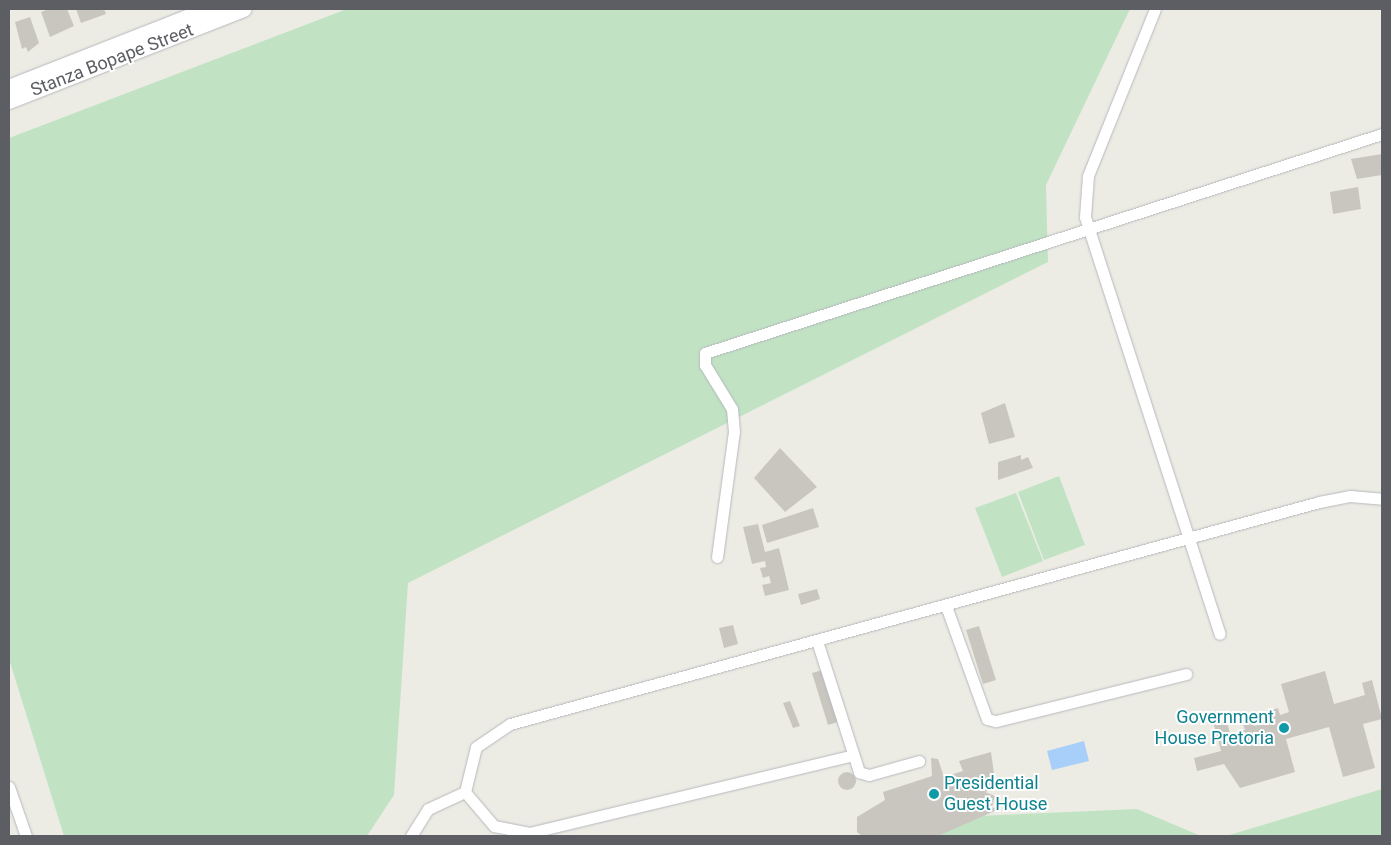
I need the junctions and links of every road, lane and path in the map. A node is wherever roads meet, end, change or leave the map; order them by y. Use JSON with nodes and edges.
{"nodes":[{"id":1,"x":211,"y":9,"type":"edge"},
{"id":2,"x":244,"y":9,"type":"edge"},
{"id":3,"x":1155,"y":9,"type":"edge"},
{"id":4,"x":9,"y":88,"type":"edge"},
{"id":5,"x":9,"y":101,"type":"edge"},
{"id":6,"x":1382,"y":134,"type":"edge"},
{"id":7,"x":1087,"y":227,"type":"junction"},
{"id":8,"x":1382,"y":499,"type":"edge"},
{"id":9,"x":1189,"y":539,"type":"junction"},
{"id":10,"x":717,"y":557,"type":"dead end"},
{"id":11,"x":946,"y":606,"type":"junction"},
{"id":12,"x":1220,"y":634,"type":"dead end"},
{"id":13,"x":817,"y":641,"type":"junction"},
{"id":14,"x":1186,"y":674,"type":"dead end"},
{"id":15,"x":853,"y":755,"type":"junction"},
{"id":16,"x":919,"y":760,"type":"dead end"},
{"id":17,"x":9,"y":787,"type":"edge"},
{"id":18,"x":465,"y":792,"type":"junction"},
{"id":19,"x":26,"y":836,"type":"edge"},
{"id":20,"x":411,"y":836,"type":"edge"}],
"edges":[{"from":1,"to":4,"type":"main road","name":"Stanza Bopape Street"},
{"from":2,"to":5,"type":"main road","name":"Stanza Bopape Street"},
{"from":3,"to":7,"type":"street"},
{"from":6,"to":7,"type":"street"},
{"from":7,"to":9,"type":"street"},
{"from":7,"to":10,"type":"street"},
{"from":8,"to":9,"type":"street"},
{"from":9,"to":11,"type":"street"},
{"from":9,"to":12,"type":"street"},
{"from":11,"to":13,"type":"street"},
{"from":11,"to":14,"type":"street"},
{"from":13,"to":15,"type":"street"},
{"from":13,"to":18,"type":"street"},
{"from":15,"to":16,"type":"street"},
{"from":15,"to":18,"type":"street"},
{"from":17,"to":19,"type":"street"},
{"from":18,"to":20,"type":"street"}]}
